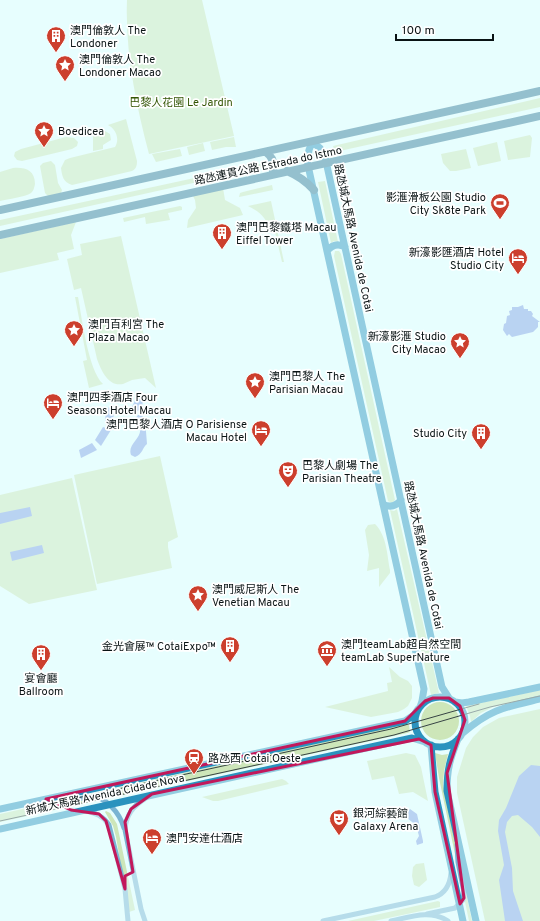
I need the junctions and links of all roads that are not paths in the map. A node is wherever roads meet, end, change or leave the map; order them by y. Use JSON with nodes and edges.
{"nodes":[{"id":1,"x":540,"y":91,"type":"edge"},
{"id":2,"x":540,"y":116,"type":"edge"},
{"id":3,"x":312,"y":142,"type":"junction"},
{"id":4,"x":266,"y":152,"type":"junction"},
{"id":5,"x":326,"y":163,"type":"junction"},
{"id":6,"x":308,"y":167,"type":"junction"},
{"id":7,"x":287,"y":171,"type":"junction"},
{"id":8,"x":272,"y":175,"type":"junction"},
{"id":9,"x":314,"y":190,"type":"junction"},
{"id":10,"x":0,"y":210,"type":"edge"},
{"id":11,"x":0,"y":235,"type":"edge"},
{"id":12,"x":345,"y":247,"type":"junction"},
{"id":13,"x":327,"y":251,"type":"junction"},
{"id":14,"x":401,"y":500,"type":"junction"},
{"id":15,"x":383,"y":504,"type":"junction"},
{"id":16,"x":540,"y":687,"type":"edge"},
{"id":17,"x":540,"y":699,"type":"edge"},
{"id":18,"x":452,"y":700,"type":"junction"},
{"id":19,"x":419,"y":708,"type":"junction"},
{"id":20,"x":460,"y":736,"type":"junction"},
{"id":21,"x":428,"y":743,"type":"junction"},
{"id":22,"x":152,"y":794,"type":"junction"},
{"id":23,"x":46,"y":799,"type":"junction"},
{"id":24,"x":109,"y":804,"type":"junction"},
{"id":25,"x":0,"y":809,"type":"edge"},
{"id":26,"x":80,"y":811,"type":"junction"},
{"id":27,"x":0,"y":829,"type":"edge"},
{"id":28,"x":456,"y":833,"type":"junction"},
{"id":29,"x":126,"y":838,"type":"junction"},
{"id":30,"x":451,"y":865,"type":"junction"},
{"id":31,"x":129,"y":874,"type":"junction"},
{"id":32,"x":125,"y":889,"type":"junction"},
{"id":33,"x":460,"y":904,"type":"junction"},
{"id":34,"x":427,"y":914,"type":"junction"},
{"id":35,"x":128,"y":921,"type":"edge"},
{"id":36,"x":145,"y":921,"type":"edge"},
{"id":37,"x":323,"y":921,"type":"edge"},
{"id":38,"x":391,"y":921,"type":"edge"},
{"id":39,"x":448,"y":921,"type":"edge"},
{"id":40,"x":463,"y":921,"type":"edge"},
{"id":41,"x":476,"y":921,"type":"edge"}],
"edges":[{"from":1,"to":3,"type":"main road","name":"路氹連貫公路 Estrada do Istmo"},
{"from":2,"to":5,"type":"main road","name":"路氹連貫公路 Estrada do Istmo"},
{"from":3,"to":4,"type":"main road","name":"路氹連貫公路 Estrada do Istmo"},
{"from":3,"to":5,"type":"street","name":"路氹城大馬路 Avenida de Cotai"},
{"from":3,"to":6,"type":"street"},
{"from":4,"to":8,"type":"main road"},
{"from":4,"to":10,"type":"main road","name":"路氹連貫公路 Estrada do Istmo"},
{"from":5,"to":6,"type":"main road","name":"路氹連貫公路 Estrada do Istmo"},
{"from":5,"to":12,"type":"street","name":"路氹城大馬路 Avenida de Cotai"},
{"from":6,"to":7,"type":"main road","name":"路氹連貫公路 Estrada do Istmo"},
{"from":6,"to":9,"type":"street"},
{"from":7,"to":8,"type":"main road","name":"路氹連貫公路 Estrada do Istmo"},
{"from":7,"to":9,"type":"main road"},
{"from":8,"to":11,"type":"main road","name":"路氹連貫公路 Estrada do Istmo"},
{"from":9,"to":13,"type":"street"},
{"from":12,"to":13,"type":"street"},
{"from":12,"to":14,"type":"street","name":"路氹城大馬路 Avenida de Cotai"},
{"from":13,"to":15,"type":"street"},
{"from":14,"to":15,"type":"street"},
{"from":14,"to":18,"type":"street","name":"路氹城大馬路 Avenida de Cotai"},
{"from":15,"to":19,"type":"street"},
{"from":16,"to":18,"type":"street"},
{"from":17,"to":20,"type":"street"},
{"from":18,"to":19,"type":"street"},
{"from":18,"to":20,"type":"street"},
{"from":19,"to":21,"type":"street"},
{"from":19,"to":23,"type":"street","name":"新城大馬路 Avenida Cidade Nova"},
{"from":20,"to":21,"type":"street"},
{"from":20,"to":28,"type":"street"},
{"from":21,"to":22,"type":"street","name":"新城大馬路 Avenida Cidade Nova"},
{"from":21,"to":30,"type":"street"},
{"from":22,"to":24,"type":"street","name":"新城大馬路 Avenida Cidade Nova"},
{"from":22,"to":29,"type":"street"},
{"from":23,"to":24,"type":"street"},
{"from":23,"to":25,"type":"street","name":"新城大馬路 Avenida Cidade Nova"},
{"from":24,"to":26,"type":"street","name":"新城大馬路 Avenida Cidade Nova"},
{"from":24,"to":29,"type":"street"},
{"from":26,"to":27,"type":"street","name":"新城大馬路 Avenida Cidade Nova"},
{"from":26,"to":32,"type":"street"},
{"from":28,"to":33,"type":"street"},
{"from":28,"to":41,"type":"street"},
{"from":29,"to":31,"type":"street"},
{"from":30,"to":33,"type":"street"},
{"from":30,"to":37,"type":"street"},
{"from":31,"to":32,"type":"street"},
{"from":31,"to":36,"type":"street"},
{"from":32,"to":35,"type":"street"},
{"from":33,"to":34,"type":"street"},
{"from":33,"to":40,"type":"street"},
{"from":34,"to":38,"type":"street"},
{"from":34,"to":39,"type":"street"}]}
